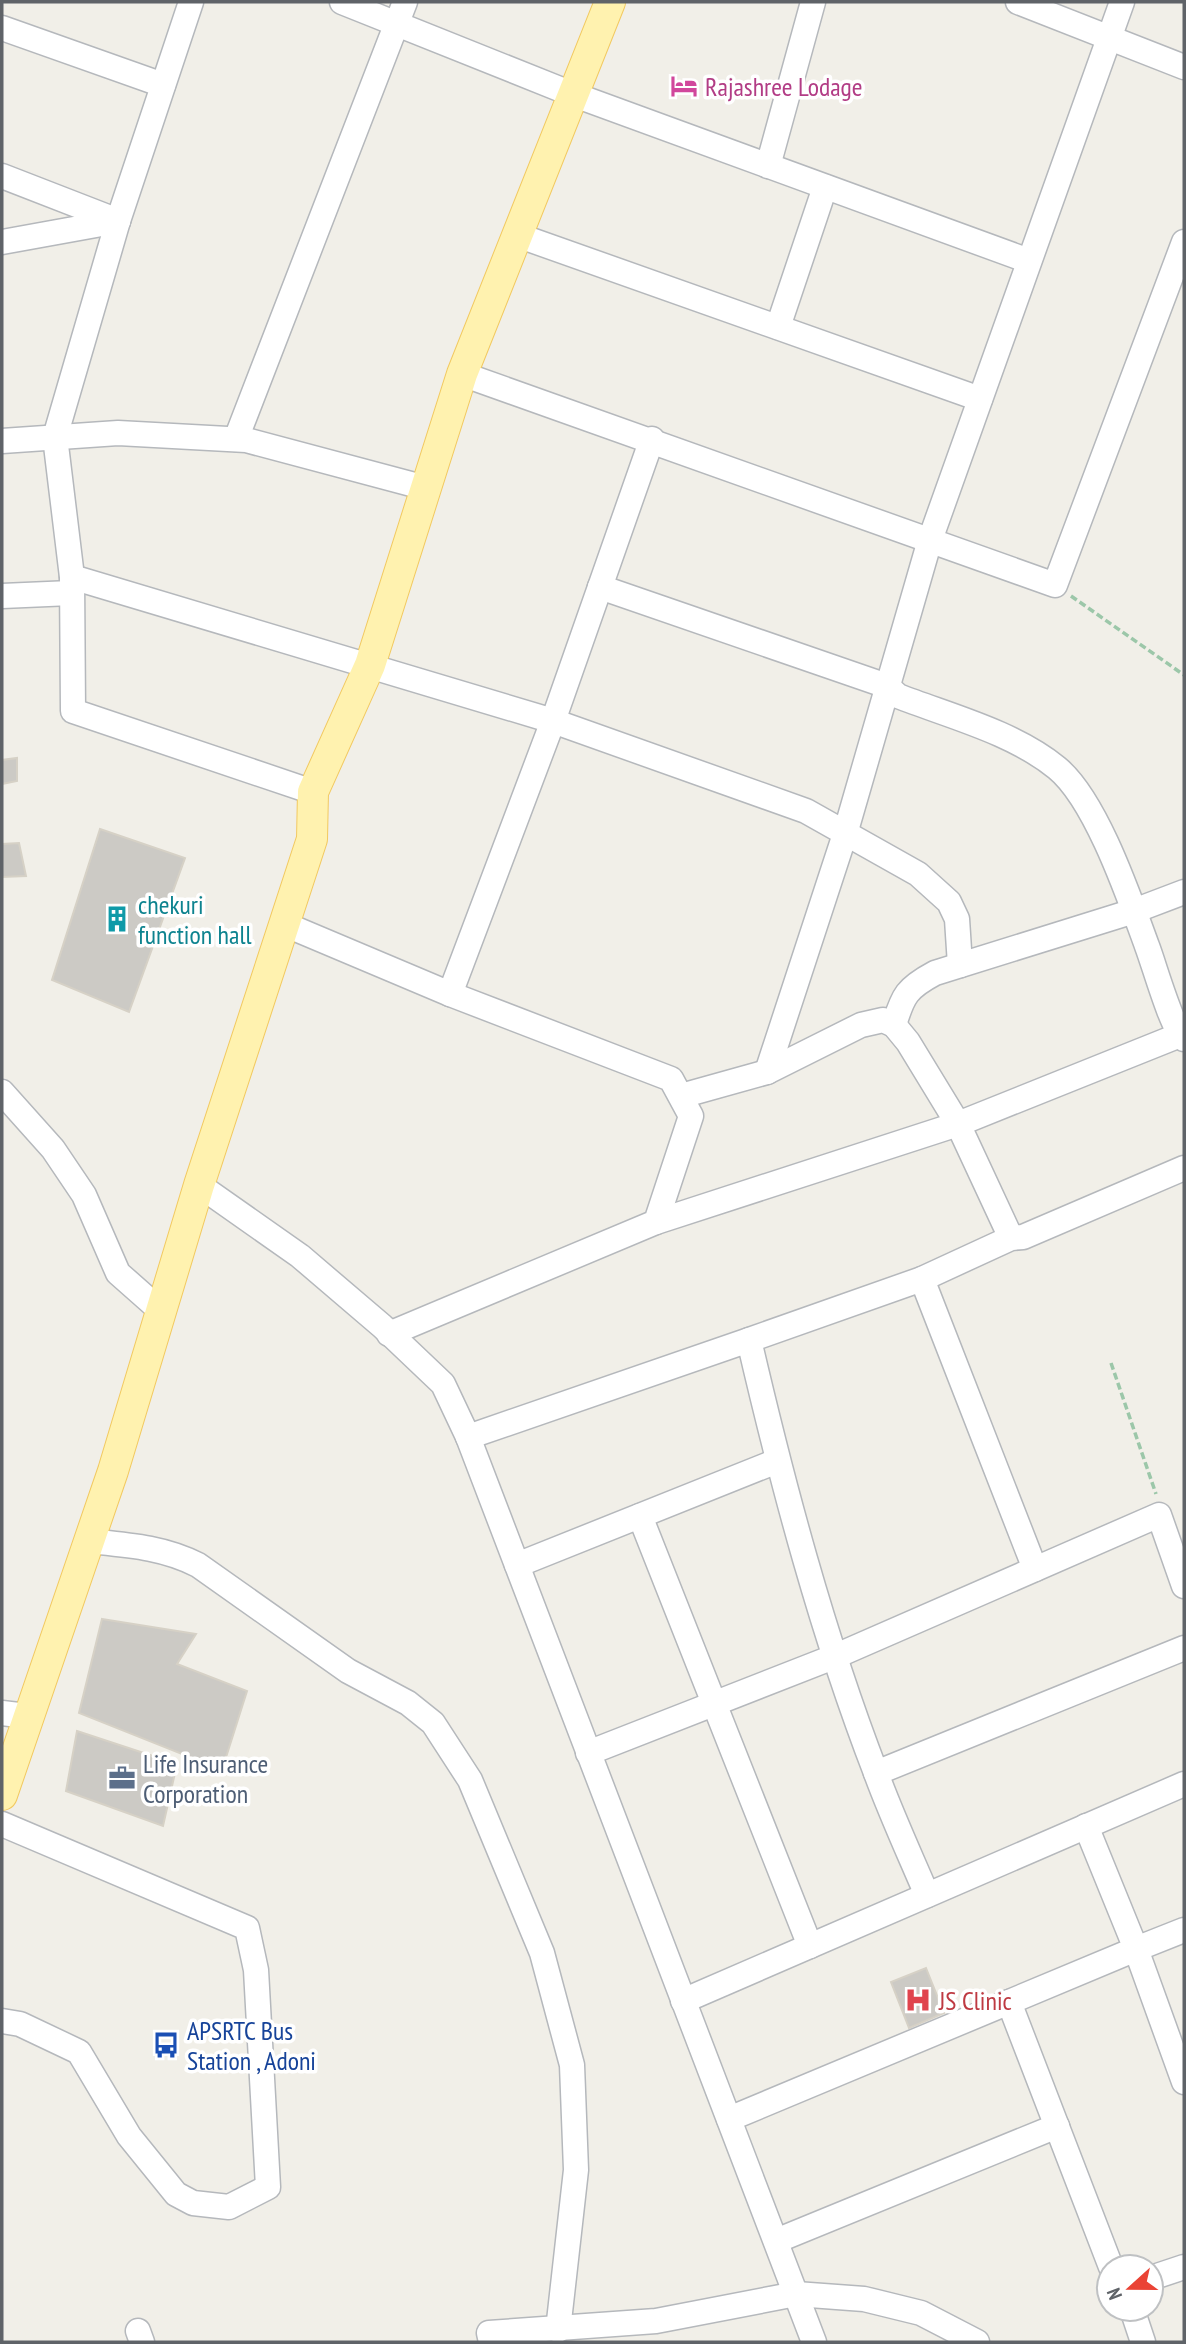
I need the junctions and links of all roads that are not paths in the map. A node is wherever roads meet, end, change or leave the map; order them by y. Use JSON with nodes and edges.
{"nodes":[{"id":1,"x":191,"y":2,"type":"edge"},
{"id":2,"x":342,"y":2,"type":"edge"},
{"id":3,"x":405,"y":2,"type":"edge"},
{"id":4,"x":610,"y":2,"type":"edge"},
{"id":5,"x":813,"y":2,"type":"edge"},
{"id":6,"x":1018,"y":2,"type":"edge"},
{"id":7,"x":1122,"y":2,"type":"edge"},
{"id":8,"x":395,"y":25,"type":"junction"},
{"id":9,"x":2,"y":28,"type":"edge"},
{"id":10,"x":1109,"y":36,"type":"junction"},
{"id":11,"x":1184,"y":66,"type":"edge"},
{"id":12,"x":163,"y":85,"type":"junction"},
{"id":13,"x":572,"y":94,"type":"junction"},
{"id":14,"x":768,"y":166,"type":"junction"},
{"id":15,"x":2,"y":176,"type":"edge"},
{"id":16,"x":825,"y":187,"type":"junction"},
{"id":17,"x":118,"y":221,"type":"junction"},
{"id":18,"x":517,"y":234,"type":"junction"},
{"id":19,"x":2,"y":242,"type":"edge"},
{"id":20,"x":1183,"y":247,"type":"edge"},
{"id":21,"x":1029,"y":261,"type":"junction"},
{"id":22,"x":778,"y":327,"type":"junction"},
{"id":23,"x":462,"y":374,"type":"junction"},
{"id":24,"x":980,"y":399,"type":"junction"},
{"id":25,"x":55,"y":437,"type":"junction"},
{"id":26,"x":236,"y":439,"type":"junction"},
{"id":27,"x":652,"y":439,"type":"junction"},
{"id":28,"x":2,"y":441,"type":"edge"},
{"id":29,"x":426,"y":488,"type":"junction"},
{"id":30,"x":930,"y":540,"type":"junction"},
{"id":31,"x":71,"y":585,"type":"junction"},
{"id":32,"x":600,"y":587,"type":"junction"},
{"id":33,"x":2,"y":596,"type":"edge"},
{"id":34,"x":370,"y":664,"type":"junction"},
{"id":35,"x":887,"y":686,"type":"junction"},
{"id":36,"x":553,"y":721,"type":"junction"},
{"id":37,"x":313,"y":792,"type":"junction"},
{"id":38,"x":845,"y":834,"type":"junction"},
{"id":39,"x":1184,"y":892,"type":"edge"},
{"id":40,"x":1134,"y":911,"type":"junction"},
{"id":41,"x":284,"y":924,"type":"junction"},
{"id":42,"x":960,"y":965,"type":"junction"},
{"id":43,"x":450,"y":994,"type":"junction"},
{"id":44,"x":894,"y":1025,"type":"junction"},
{"id":45,"x":1182,"y":1037,"type":"edge"},
{"id":46,"x":767,"y":1072,"type":"junction"},
{"id":47,"x":2,"y":1092,"type":"edge"},
{"id":48,"x":681,"y":1096,"type":"junction"},
{"id":49,"x":958,"y":1124,"type":"junction"},
{"id":50,"x":1184,"y":1168,"type":"edge"},
{"id":51,"x":200,"y":1185,"type":"junction"},
{"id":52,"x":656,"y":1222,"type":"junction"},
{"id":53,"x":1011,"y":1238,"type":"junction"},
{"id":54,"x":922,"y":1279,"type":"junction"},
{"id":55,"x":161,"y":1311,"type":"junction"},
{"id":56,"x":389,"y":1334,"type":"junction"},
{"id":57,"x":749,"y":1340,"type":"junction"},
{"id":58,"x":468,"y":1437,"type":"junction"},
{"id":59,"x":777,"y":1461,"type":"junction"},
{"id":60,"x":640,"y":1516,"type":"junction"},
{"id":61,"x":1176,"y":1532,"type":"edge"},
{"id":62,"x":88,"y":1541,"type":"junction"},
{"id":63,"x":517,"y":1565,"type":"junction"},
{"id":64,"x":1035,"y":1569,"type":"junction"},
{"id":65,"x":1184,"y":1586,"type":"edge"},
{"id":66,"x":1184,"y":1648,"type":"edge"},
{"id":67,"x":836,"y":1656,"type":"junction"},
{"id":68,"x":717,"y":1704,"type":"junction"},
{"id":69,"x":14,"y":1714,"type":"edge"},
{"id":70,"x":588,"y":1753,"type":"junction"},
{"id":71,"x":876,"y":1773,"type":"junction"},
{"id":72,"x":1184,"y":1784,"type":"edge"},
{"id":73,"x":2,"y":1795,"type":"edge"},
{"id":74,"x":2,"y":1824,"type":"edge"},
{"id":75,"x":1086,"y":1826,"type":"junction"},
{"id":76,"x":927,"y":1895,"type":"junction"},
{"id":77,"x":1184,"y":1930,"type":"edge"},
{"id":78,"x":810,"y":1946,"type":"junction"},
{"id":79,"x":1136,"y":1950,"type":"junction"},
{"id":80,"x":683,"y":2001,"type":"junction"},
{"id":81,"x":1009,"y":2002,"type":"junction"},
{"id":82,"x":2,"y":2021,"type":"edge"},
{"id":83,"x":1184,"y":2082,"type":"edge"},
{"id":84,"x":729,"y":2119,"type":"junction"},
{"id":85,"x":1057,"y":2126,"type":"junction"},
{"id":86,"x":776,"y":2241,"type":"junction"},
{"id":87,"x":1106,"y":2253,"type":"edge"},
{"id":88,"x":1184,"y":2267,"type":"edge"},
{"id":89,"x":1165,"y":2273,"type":"edge"},
{"id":90,"x":796,"y":2294,"type":"junction"},
{"id":91,"x":1137,"y":2323,"type":"edge"},
{"id":92,"x":558,"y":2330,"type":"junction"},
{"id":93,"x":491,"y":2342,"type":"edge"},
{"id":94,"x":814,"y":2342,"type":"edge"},
{"id":95,"x":977,"y":2342,"type":"edge"},
{"id":96,"x":1143,"y":2342,"type":"edge"}],
"edges":[{"from":1,"to":12,"type":"street"},
{"from":2,"to":8,"type":"street"},
{"from":3,"to":8,"type":"street"},
{"from":4,"to":13,"type":"main road"},
{"from":5,"to":14,"type":"street"},
{"from":6,"to":10,"type":"street"},
{"from":7,"to":10,"type":"street"},
{"from":8,"to":13,"type":"street"},
{"from":8,"to":26,"type":"street"},
{"from":9,"to":12,"type":"street"},
{"from":10,"to":11,"type":"street"},
{"from":10,"to":21,"type":"street"},
{"from":12,"to":17,"type":"street"},
{"from":13,"to":14,"type":"street"},
{"from":13,"to":18,"type":"main road"},
{"from":14,"to":16,"type":"street"},
{"from":15,"to":17,"type":"street"},
{"from":16,"to":21,"type":"street"},
{"from":16,"to":22,"type":"street"},
{"from":17,"to":19,"type":"street"},
{"from":17,"to":25,"type":"street"},
{"from":18,"to":22,"type":"street"},
{"from":18,"to":23,"type":"main road"},
{"from":20,"to":30,"type":"street"},
{"from":21,"to":24,"type":"street"},
{"from":22,"to":24,"type":"street"},
{"from":23,"to":27,"type":"street"},
{"from":23,"to":29,"type":"main road"},
{"from":24,"to":30,"type":"street"},
{"from":25,"to":26,"type":"street"},
{"from":25,"to":28,"type":"street"},
{"from":25,"to":31,"type":"street"},
{"from":26,"to":29,"type":"street"},
{"from":27,"to":30,"type":"street"},
{"from":27,"to":32,"type":"street"},
{"from":29,"to":34,"type":"main road"},
{"from":30,"to":35,"type":"street"},
{"from":31,"to":33,"type":"street"},
{"from":31,"to":34,"type":"street"},
{"from":31,"to":37,"type":"street"},
{"from":32,"to":35,"type":"street"},
{"from":32,"to":36,"type":"street"},
{"from":34,"to":36,"type":"street"},
{"from":34,"to":37,"type":"main road"},
{"from":35,"to":38,"type":"street"},
{"from":35,"to":40,"type":"street"},
{"from":36,"to":38,"type":"street"},
{"from":36,"to":43,"type":"street"},
{"from":37,"to":41,"type":"main road"},
{"from":38,"to":42,"type":"street"},
{"from":38,"to":46,"type":"street"},
{"from":39,"to":40,"type":"street"},
{"from":40,"to":42,"type":"street"},
{"from":40,"to":45,"type":"street"},
{"from":41,"to":43,"type":"street"},
{"from":41,"to":51,"type":"main road"},
{"from":42,"to":44,"type":"street"},
{"from":43,"to":48,"type":"street"},
{"from":44,"to":46,"type":"street"},
{"from":44,"to":49,"type":"street"},
{"from":45,"to":49,"type":"street"},
{"from":46,"to":48,"type":"street"},
{"from":47,"to":55,"type":"street"},
{"from":48,"to":52,"type":"street"},
{"from":49,"to":52,"type":"street"},
{"from":49,"to":53,"type":"street"},
{"from":50,"to":53,"type":"street"},
{"from":51,"to":55,"type":"main road"},
{"from":51,"to":56,"type":"street"},
{"from":52,"to":56,"type":"street"},
{"from":53,"to":54,"type":"street"},
{"from":54,"to":57,"type":"street"},
{"from":54,"to":64,"type":"street"},
{"from":55,"to":62,"type":"main road"},
{"from":56,"to":58,"type":"street"},
{"from":57,"to":58,"type":"street"},
{"from":57,"to":59,"type":"street"},
{"from":58,"to":63,"type":"street"},
{"from":59,"to":60,"type":"street"},
{"from":59,"to":67,"type":"street"},
{"from":60,"to":63,"type":"street"},
{"from":60,"to":68,"type":"street"},
{"from":61,"to":64,"type":"street"},
{"from":61,"to":65,"type":"street"},
{"from":62,"to":69,"type":"main road"},
{"from":62,"to":92,"type":"street"},
{"from":63,"to":70,"type":"street"},
{"from":64,"to":67,"type":"street"},
{"from":66,"to":71,"type":"street"},
{"from":67,"to":68,"type":"street"},
{"from":67,"to":71,"type":"street"},
{"from":68,"to":70,"type":"street"},
{"from":68,"to":78,"type":"street"},
{"from":69,"to":73,"type":"main road"},
{"from":70,"to":80,"type":"street"},
{"from":71,"to":76,"type":"street"},
{"from":72,"to":75,"type":"street"},
{"from":74,"to":82,"type":"street"},
{"from":75,"to":76,"type":"street"},
{"from":75,"to":79,"type":"street"},
{"from":76,"to":78,"type":"street"},
{"from":77,"to":79,"type":"street"},
{"from":78,"to":80,"type":"street"},
{"from":79,"to":81,"type":"street"},
{"from":79,"to":83,"type":"street"},
{"from":80,"to":84,"type":"street"},
{"from":81,"to":84,"type":"street"},
{"from":81,"to":85,"type":"street"},
{"from":84,"to":86,"type":"street"},
{"from":85,"to":86,"type":"street"},
{"from":85,"to":87,"type":"street"},
{"from":86,"to":90,"type":"street"},
{"from":88,"to":89,"type":"street"},
{"from":90,"to":92,"type":"street"},
{"from":90,"to":94,"type":"street"},
{"from":90,"to":95,"type":"street"},
{"from":91,"to":96,"type":"street"},
{"from":92,"to":93,"type":"street"}]}
